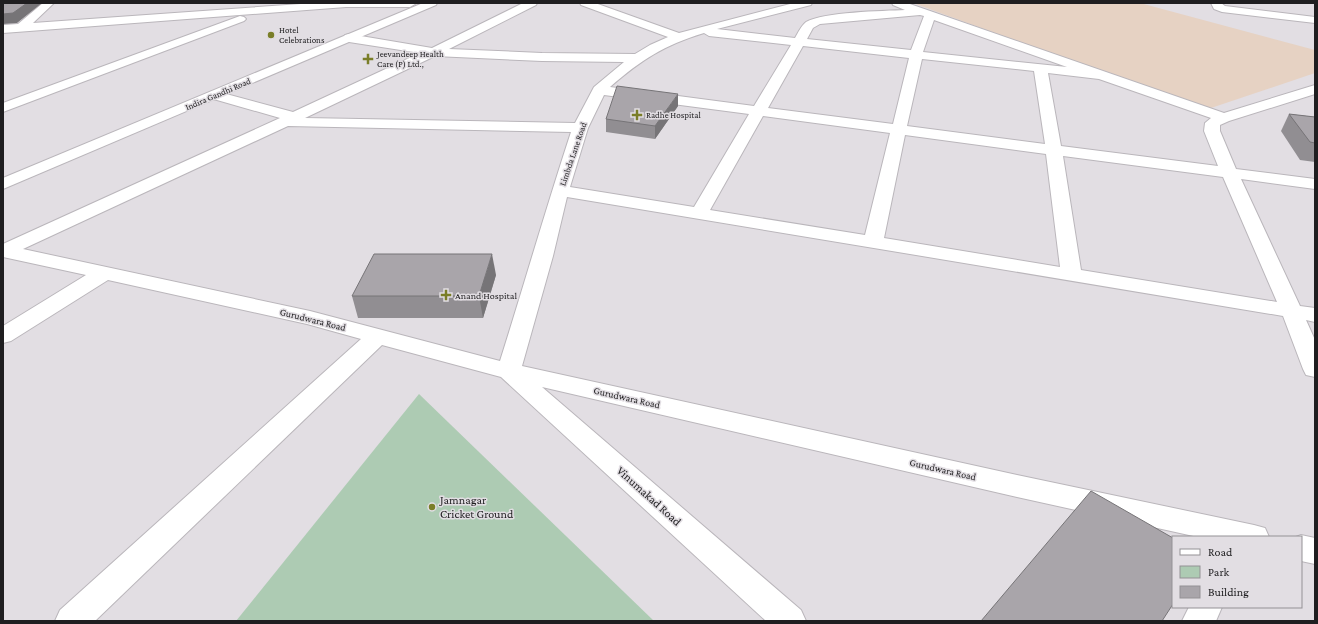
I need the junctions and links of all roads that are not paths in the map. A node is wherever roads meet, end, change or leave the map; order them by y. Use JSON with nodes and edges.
{"nodes":[{"id":1,"x":48,"y":3,"type":"edge"},
{"id":2,"x":432,"y":3,"type":"edge"},
{"id":3,"x":532,"y":3,"type":"edge"},
{"id":4,"x":585,"y":3,"type":"edge"},
{"id":5,"x":807,"y":3,"type":"edge"},
{"id":6,"x":898,"y":3,"type":"edge"},
{"id":7,"x":1216,"y":3,"type":"edge"},
{"id":8,"x":411,"y":4,"type":"edge"},
{"id":9,"x":316,"y":5,"type":"edge"},
{"id":10,"x":264,"y":10,"type":"junction"},
{"id":11,"x":926,"y":13,"type":"junction"},
{"id":12,"x":1315,"y":20,"type":"edge"},
{"id":13,"x":22,"y":27,"type":"junction"},
{"id":14,"x":3,"y":29,"type":"edge"},
{"id":15,"x":698,"y":31,"type":"junction"},
{"id":16,"x":3,"y":34,"type":"edge"},
{"id":17,"x":679,"y":37,"type":"junction"},
{"id":18,"x":349,"y":38,"type":"junction"},
{"id":19,"x":800,"y":42,"type":"junction"},
{"id":20,"x":436,"y":52,"type":"junction"},
{"id":21,"x":916,"y":55,"type":"junction"},
{"id":22,"x":638,"y":58,"type":"junction"},
{"id":23,"x":1040,"y":68,"type":"junction"},
{"id":24,"x":1103,"y":75,"type":"junction"},
{"id":25,"x":1315,"y":89,"type":"edge"},
{"id":26,"x":598,"y":90,"type":"junction"},
{"id":27,"x":215,"y":95,"type":"junction"},
{"id":28,"x":3,"y":108,"type":"edge"},
{"id":29,"x":758,"y":111,"type":"junction"},
{"id":30,"x":1224,"y":118,"type":"junction"},
{"id":31,"x":289,"y":120,"type":"junction"},
{"id":32,"x":580,"y":128,"type":"junction"},
{"id":33,"x":899,"y":130,"type":"junction"},
{"id":34,"x":1054,"y":150,"type":"junction"},
{"id":35,"x":32,"y":157,"type":"dead end"},
{"id":36,"x":1229,"y":173,"type":"junction"},
{"id":37,"x":3,"y":184,"type":"edge"},
{"id":38,"x":1315,"y":184,"type":"edge"},
{"id":39,"x":560,"y":191,"type":"junction"},
{"id":40,"x":699,"y":214,"type":"junction"},
{"id":41,"x":873,"y":242,"type":"junction"},
{"id":42,"x":4,"y":251,"type":"edge"},
{"id":43,"x":102,"y":274,"type":"junction"},
{"id":44,"x":1071,"y":275,"type":"junction"},
{"id":45,"x":1292,"y":312,"type":"junction"},
{"id":46,"x":1315,"y":315,"type":"edge"},
{"id":47,"x":3,"y":336,"type":"edge"},
{"id":48,"x":378,"y":336,"type":"junction"},
{"id":49,"x":1315,"y":369,"type":"edge"},
{"id":50,"x":509,"y":371,"type":"junction"},
{"id":51,"x":1246,"y":536,"type":"edge"},
{"id":52,"x":1302,"y":548,"type":"edge"},
{"id":53,"x":1315,"y":551,"type":"edge"},
{"id":54,"x":1206,"y":608,"type":"edge"},
{"id":55,"x":72,"y":621,"type":"edge"},
{"id":56,"x":789,"y":621,"type":"edge"},
{"id":57,"x":1199,"y":621,"type":"edge"}],
"edges":[{"from":1,"to":13,"type":"street"},
{"from":2,"to":18,"type":"street","name":"Indira Gandhi Road"},
{"from":3,"to":20,"type":"street"},
{"from":4,"to":17,"type":"street"},
{"from":5,"to":15,"type":"street","name":"Limbda Lane Road"},
{"from":6,"to":11,"type":"street"},
{"from":7,"to":12,"type":"street"},
{"from":8,"to":9,"type":"street"},
{"from":8,"to":35,"type":"street","name":"Indira Gandhi Road"},
{"from":9,"to":10,"type":"street"},
{"from":10,"to":13,"type":"street"},
{"from":10,"to":28,"type":"street"},
{"from":11,"to":19,"type":"street"},
{"from":11,"to":21,"type":"street"},
{"from":11,"to":24,"type":"street"},
{"from":13,"to":14,"type":"street"},
{"from":13,"to":16,"type":"street"},
{"from":15,"to":17,"type":"street","name":"Limbda Lane Road"},
{"from":15,"to":19,"type":"street"},
{"from":17,"to":22,"type":"street","name":"Limbda Lane Road"},
{"from":18,"to":20,"type":"street"},
{"from":18,"to":27,"type":"street","name":"Indira Gandhi Road"},
{"from":19,"to":21,"type":"street"},
{"from":19,"to":29,"type":"street"},
{"from":20,"to":22,"type":"street"},
{"from":20,"to":31,"type":"street"},
{"from":21,"to":23,"type":"street"},
{"from":21,"to":33,"type":"street"},
{"from":22,"to":26,"type":"street","name":"Limbda Lane Road"},
{"from":23,"to":24,"type":"street"},
{"from":23,"to":34,"type":"street"},
{"from":24,"to":30,"type":"street"},
{"from":25,"to":30,"type":"street"},
{"from":26,"to":29,"type":"street"},
{"from":26,"to":32,"type":"street","name":"Limbda Lane Road"},
{"from":27,"to":31,"type":"street"},
{"from":27,"to":37,"type":"street","name":"Indira Gandhi Road"},
{"from":29,"to":33,"type":"street"},
{"from":29,"to":40,"type":"street"},
{"from":30,"to":36,"type":"street"},
{"from":31,"to":32,"type":"street"},
{"from":31,"to":42,"type":"street"},
{"from":32,"to":39,"type":"street","name":"Limbda Lane Road"},
{"from":33,"to":34,"type":"street"},
{"from":33,"to":41,"type":"street"},
{"from":34,"to":36,"type":"street"},
{"from":34,"to":44,"type":"street"},
{"from":36,"to":38,"type":"street"},
{"from":36,"to":45,"type":"street"},
{"from":39,"to":40,"type":"street"},
{"from":39,"to":50,"type":"street","name":"Limbda Lane Road"},
{"from":40,"to":41,"type":"street"},
{"from":41,"to":44,"type":"street"},
{"from":42,"to":43,"type":"street","name":"Gurudwara Road"},
{"from":43,"to":47,"type":"street"},
{"from":43,"to":48,"type":"street","name":"Gurudwara Road"},
{"from":44,"to":45,"type":"street"},
{"from":45,"to":46,"type":"street"},
{"from":45,"to":49,"type":"street"},
{"from":48,"to":50,"type":"street","name":"Gurudwara Road"},
{"from":48,"to":55,"type":"street"},
{"from":50,"to":51,"type":"street","name":"Gurudwara Road"},
{"from":50,"to":56,"type":"street","name":"Vinumakad Road"},
{"from":52,"to":53,"type":"street"},
{"from":54,"to":57,"type":"street"}]}
